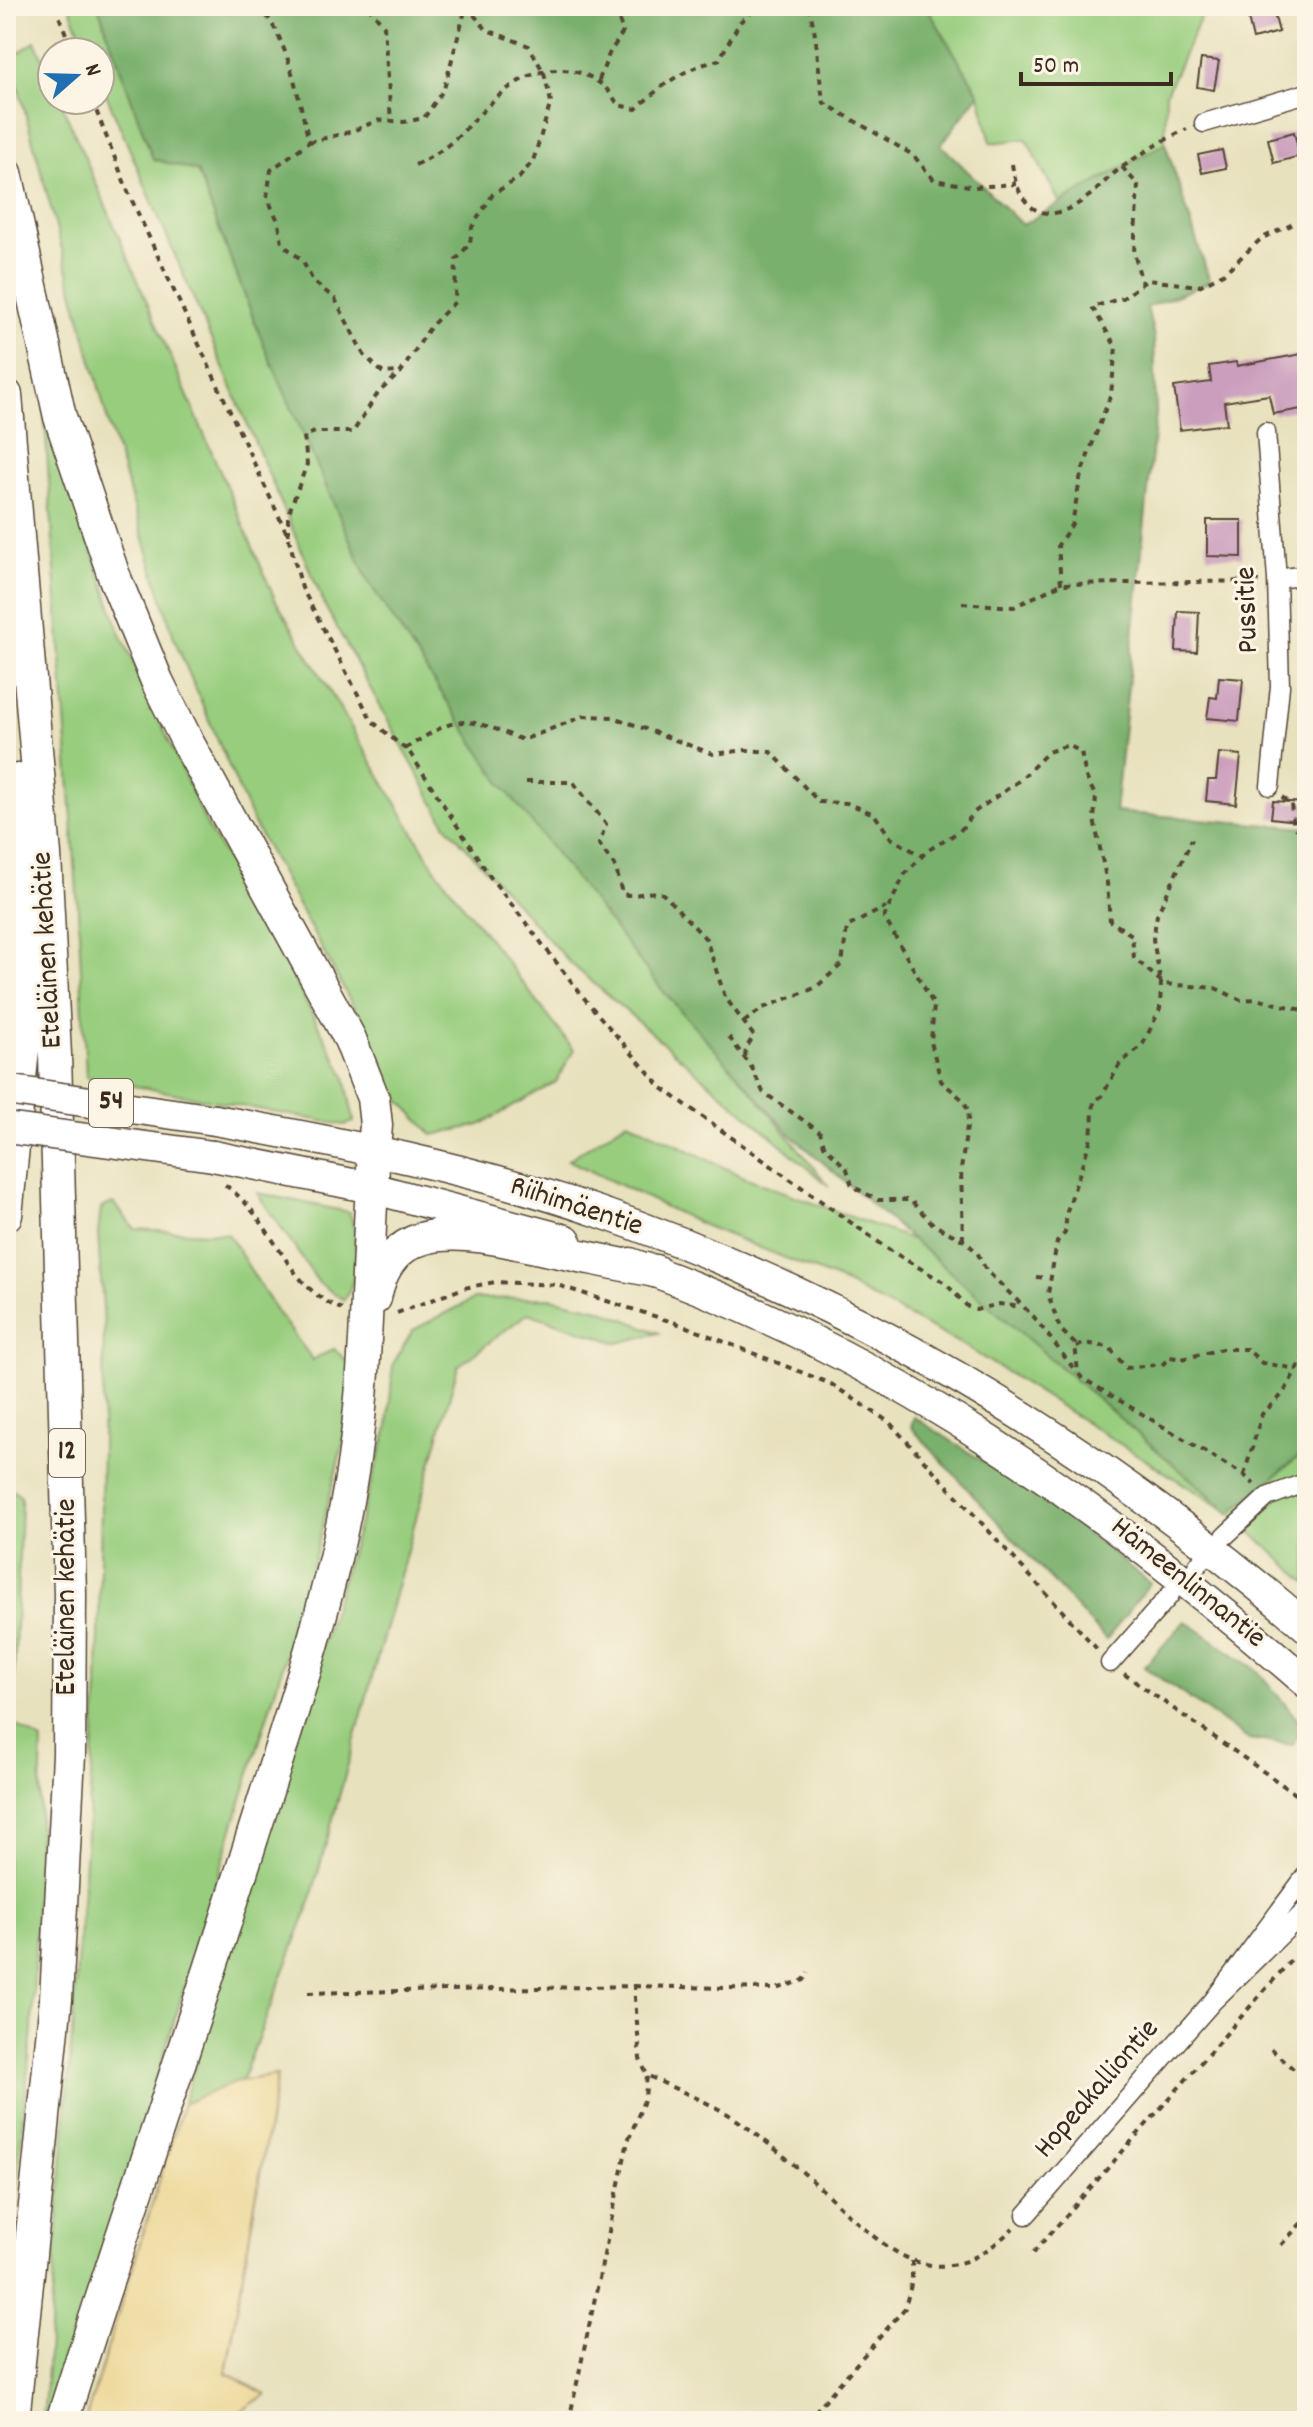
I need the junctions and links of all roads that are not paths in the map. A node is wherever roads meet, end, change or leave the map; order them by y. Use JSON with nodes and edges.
{"nodes":[{"id":1,"x":1307,"y":93,"type":"edge"},
{"id":2,"x":1204,"y":123,"type":"road end"},
{"id":3,"x":6,"y":173,"type":"edge"},
{"id":4,"x":6,"y":395,"type":"edge"},
{"id":5,"x":1266,"y":432,"type":"dead end"},
{"id":6,"x":13,"y":485,"type":"junction"},
{"id":7,"x":1307,"y":575,"type":"edge"},
{"id":8,"x":1277,"y":579,"type":"junction"},
{"id":9,"x":1270,"y":786,"type":"road end"},
{"id":10,"x":6,"y":1090,"type":"edge"},
{"id":11,"x":6,"y":1128,"type":"edge"},
{"id":12,"x":374,"y":1149,"type":"junction"},
{"id":13,"x":372,"y":1188,"type":"junction"},
{"id":14,"x":6,"y":1215,"type":"edge"},
{"id":15,"x":655,"y":1271,"type":"junction"},
{"id":16,"x":369,"y":1320,"type":"junction"},
{"id":17,"x":1097,"y":1464,"type":"joint"},
{"id":18,"x":1307,"y":1482,"type":"edge"},
{"id":19,"x":1065,"y":1488,"type":"joint"},
{"id":20,"x":1225,"y":1536,"type":"dead end"},
{"id":21,"x":1170,"y":1595,"type":"dead end"},
{"id":22,"x":1307,"y":1627,"type":"edge"},
{"id":23,"x":1110,"y":1663,"type":"road end"},
{"id":24,"x":1307,"y":1683,"type":"edge"},
{"id":25,"x":1307,"y":1874,"type":"edge"},
{"id":26,"x":1307,"y":1909,"type":"edge"},
{"id":27,"x":1212,"y":2002,"type":"junction"},
{"id":28,"x":1026,"y":2215,"type":"road end"},
{"id":29,"x":13,"y":2421,"type":"edge"},
{"id":30,"x":62,"y":2421,"type":"edge"}],
"edges":[{"from":1,"to":2,"type":"street"},
{"from":3,"to":12,"type":"highway"},
{"from":4,"to":6,"type":"highway","number":"12"},
{"from":5,"to":8,"type":"street","name":"Pussitie"},
{"from":6,"to":14,"type":"highway"},
{"from":6,"to":29,"type":"highway","name":"Eteläinen kehätie","number":"12"},
{"from":7,"to":8,"type":"street"},
{"from":8,"to":9,"type":"street","name":"Pussitie"},
{"from":10,"to":12,"type":"main road","name":"Riihimäentie","number":"54","bridge":true},
{"from":11,"to":13,"type":"main road","name":"Riihimäentie","number":"54","bridge":true},
{"from":12,"to":13,"type":"highway"},
{"from":12,"to":17,"type":"main road","name":"Riihimäentie"},
{"from":13,"to":15,"type":"main road","name":"Riihimäentie"},
{"from":13,"to":16,"type":"highway"},
{"from":15,"to":16,"type":"highway"},
{"from":15,"to":19,"type":"main road","name":"Riihimäentie"},
{"from":16,"to":30,"type":"highway"},
{"from":17,"to":22,"type":"main road","name":"Hämeenlinnantie"},
{"from":18,"to":20,"type":"street"},
{"from":19,"to":24,"type":"main road","name":"Hämeenlinnantie"},
{"from":21,"to":23,"type":"street"},
{"from":25,"to":27,"type":"street","name":"Hopeakalliontie"},
{"from":26,"to":27,"type":"street","name":"Hopeakalliontie"},
{"from":27,"to":28,"type":"street","name":"Hopeakalliontie"}]}
